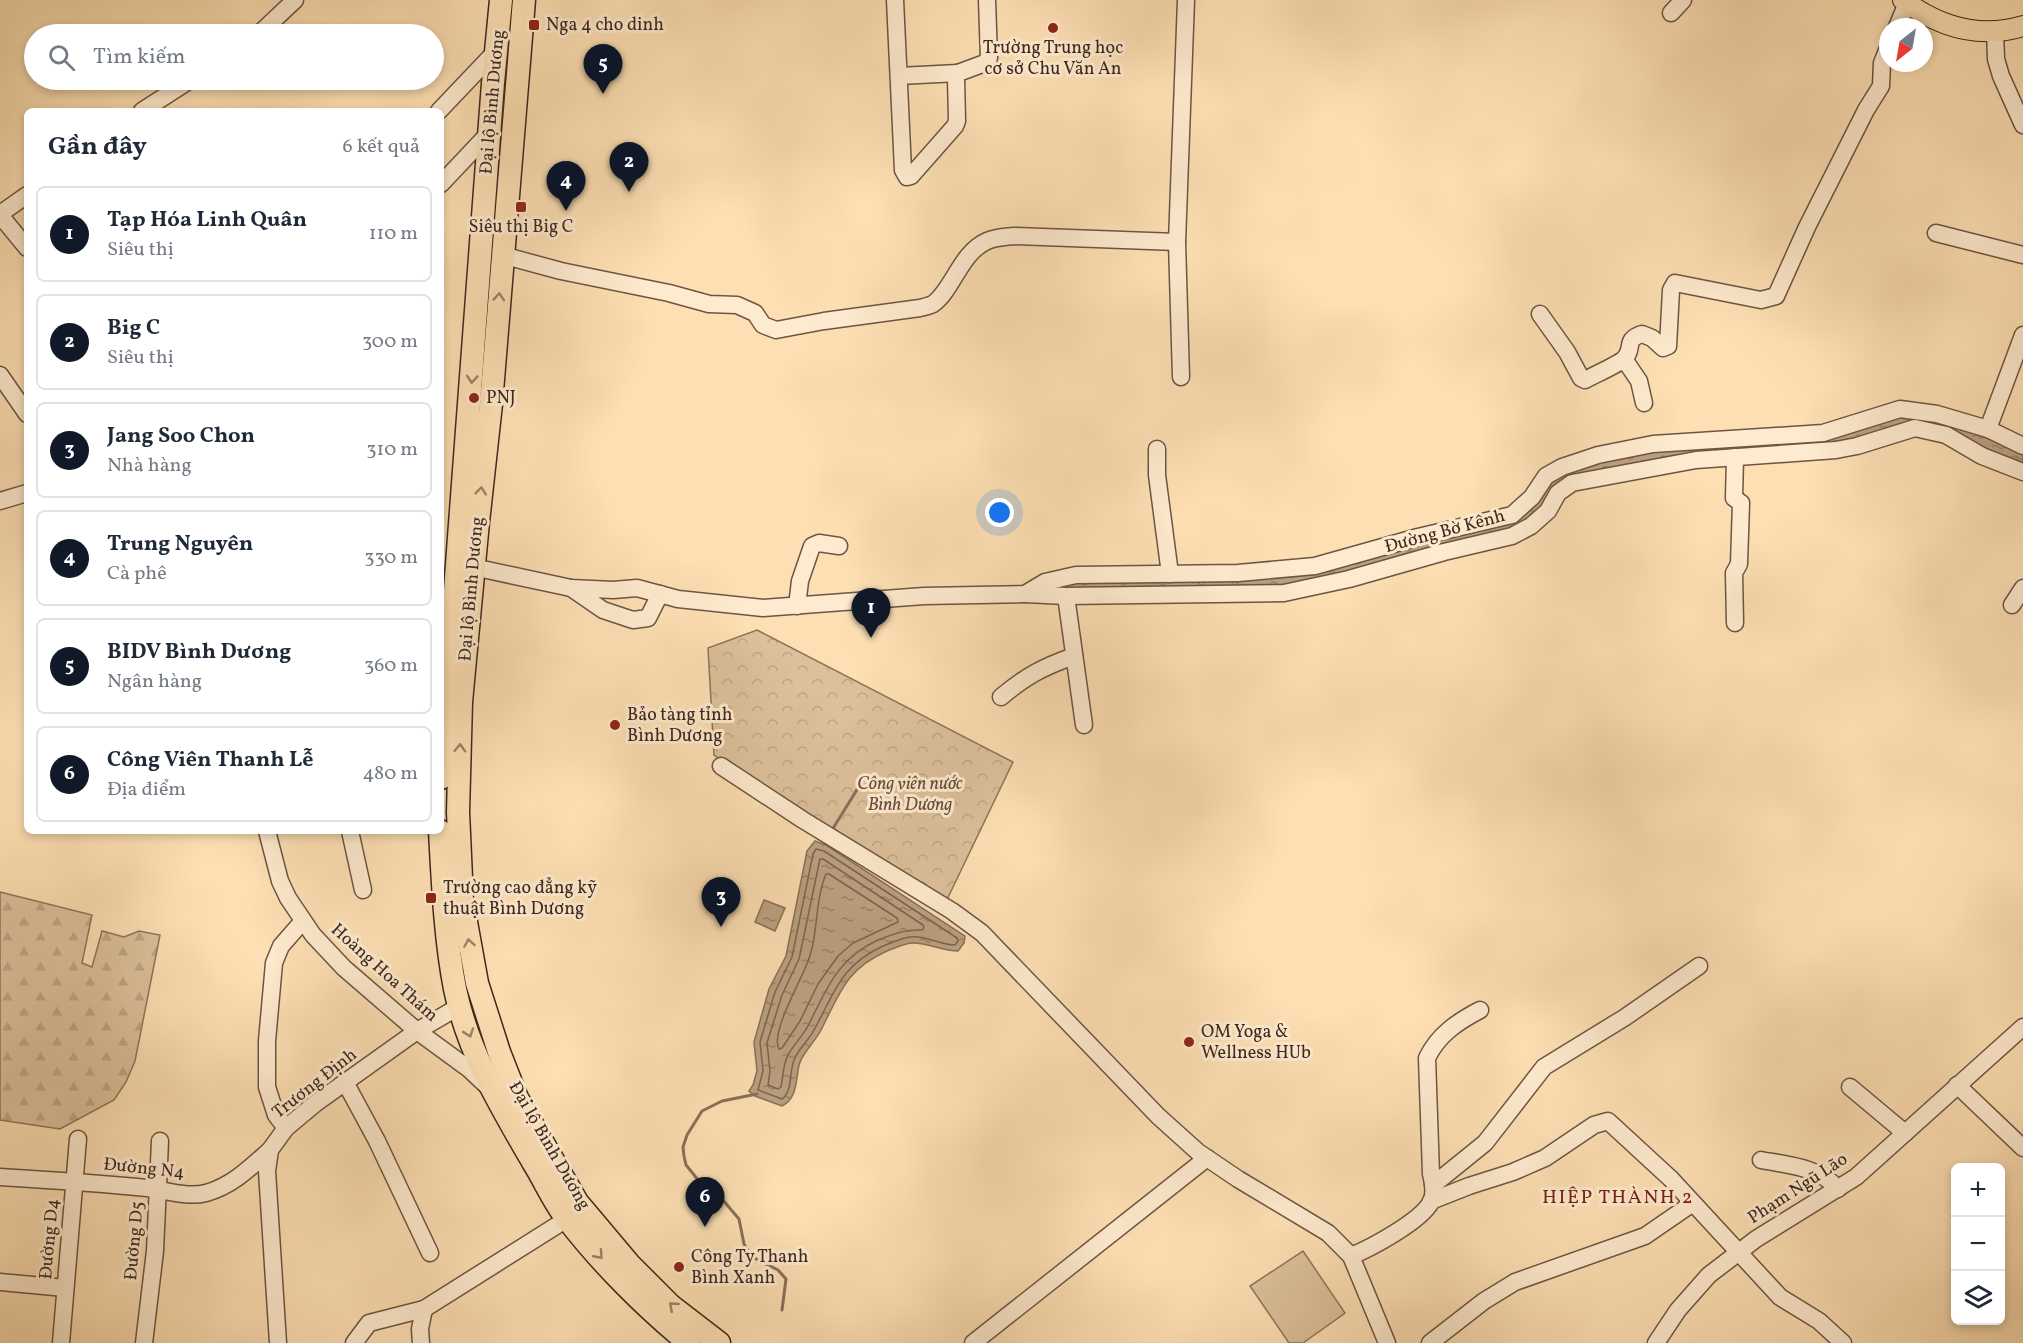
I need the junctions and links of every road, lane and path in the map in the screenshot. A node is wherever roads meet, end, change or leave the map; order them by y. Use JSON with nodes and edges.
{"nodes":[{"id":1,"x":295,"y":0,"type":"edge"},
{"id":2,"x":501,"y":0,"type":"edge"},
{"id":3,"x":519,"y":0,"type":"edge"},
{"id":4,"x":524,"y":0,"type":"edge"},
{"id":5,"x":895,"y":0,"type":"edge"},
{"id":6,"x":987,"y":0,"type":"edge"},
{"id":7,"x":1186,"y":0,"type":"edge"},
{"id":8,"x":1683,"y":0,"type":"edge"},
{"id":9,"x":1905,"y":1,"type":"edge"},
{"id":10,"x":1671,"y":13,"type":"dead end"},
{"id":11,"x":1900,"y":18,"type":"edge"},
{"id":12,"x":269,"y":24,"type":"edge"},
{"id":13,"x":2023,"y":26,"type":"edge"},
{"id":14,"x":1995,"y":31,"type":"junction"},
{"id":15,"x":497,"y":50,"type":"junction"},
{"id":16,"x":1882,"y":72,"type":"edge"},
{"id":17,"x":958,"y":74,"type":"junction"},
{"id":18,"x":899,"y":76,"type":"junction"},
{"id":19,"x":176,"y":90,"type":"edge"},
{"id":20,"x":151,"y":108,"type":"edge"},
{"id":21,"x":441,"y":108,"type":"edge"},
{"id":22,"x":2023,"y":124,"type":"edge"},
{"id":23,"x":490,"y":132,"type":"junction"},
{"id":24,"x":444,"y":181,"type":"edge"},
{"id":25,"x":24,"y":197,"type":"edge"},
{"id":26,"x":0,"y":215,"type":"edge"},
{"id":27,"x":1936,"y":233,"type":"dead end"},
{"id":28,"x":1177,"y":242,"type":"junction"},
{"id":29,"x":24,"y":244,"type":"edge"},
{"id":30,"x":502,"y":255,"type":"junction"},
{"id":31,"x":2023,"y":255,"type":"edge"},
{"id":32,"x":1540,"y":314,"type":"dead end"},
{"id":33,"x":2023,"y":335,"type":"edge"},
{"id":34,"x":1624,"y":359,"type":"junction"},
{"id":35,"x":0,"y":375,"type":"edge"},
{"id":36,"x":1181,"y":376,"type":"dead end"},
{"id":37,"x":1644,"y":403,"type":"dead end"},
{"id":38,"x":24,"y":410,"type":"edge"},
{"id":39,"x":1992,"y":432,"type":"junction"},
{"id":40,"x":2023,"y":446,"type":"edge"},
{"id":41,"x":1158,"y":449,"type":"dead end"},
{"id":42,"x":1983,"y":453,"type":"junction"},
{"id":43,"x":1735,"y":457,"type":"junction"},
{"id":44,"x":2023,"y":472,"type":"edge"},
{"id":45,"x":24,"y":494,"type":"edge"},
{"id":46,"x":0,"y":501,"type":"edge"},
{"id":47,"x":839,"y":546,"type":"dead end"},
{"id":48,"x":474,"y":567,"type":"junction"},
{"id":49,"x":1170,"y":574,"type":"junction"},
{"id":50,"x":571,"y":588,"type":"junction"},
{"id":51,"x":2023,"y":588,"type":"edge"},
{"id":52,"x":660,"y":594,"type":"junction"},
{"id":53,"x":1025,"y":594,"type":"junction"},
{"id":54,"x":1066,"y":596,"type":"junction"},
{"id":55,"x":797,"y":606,"type":"junction"},
{"id":56,"x":2012,"y":606,"type":"dead end"},
{"id":57,"x":1735,"y":623,"type":"dead end"},
{"id":58,"x":1074,"y":656,"type":"junction"},
{"id":59,"x":1000,"y":697,"type":"dead end"},
{"id":60,"x":1084,"y":725,"type":"dead end"},
{"id":61,"x":444,"y":738,"type":"edge"},
{"id":62,"x":721,"y":766,"type":"dead end"},
{"id":63,"x":268,"y":834,"type":"edge"},
{"id":64,"x":351,"y":834,"type":"edge"},
{"id":65,"x":440,"y":834,"type":"edge"},
{"id":66,"x":363,"y":890,"type":"dead end"},
{"id":67,"x":302,"y":922,"type":"junction"},
{"id":68,"x":1700,"y":966,"type":"dead end"},
{"id":69,"x":471,"y":1003,"type":"junction"},
{"id":70,"x":1480,"y":1010,"type":"dead end"},
{"id":71,"x":2023,"y":1027,"type":"edge"},
{"id":72,"x":417,"y":1031,"type":"junction"},
{"id":73,"x":345,"y":1082,"type":"junction"},
{"id":74,"x":1958,"y":1085,"type":"junction"},
{"id":75,"x":1850,"y":1088,"type":"dead end"},
{"id":76,"x":491,"y":1090,"type":"junction"},
{"id":77,"x":286,"y":1128,"type":"junction"},
{"id":78,"x":1905,"y":1133,"type":"junction"},
{"id":79,"x":78,"y":1139,"type":"dead end"},
{"id":80,"x":160,"y":1141,"type":"dead end"},
{"id":81,"x":2023,"y":1148,"type":"edge"},
{"id":82,"x":270,"y":1150,"type":"junction"},
{"id":83,"x":1207,"y":1158,"type":"junction"},
{"id":84,"x":1761,"y":1160,"type":"dead end"},
{"id":85,"x":0,"y":1177,"type":"edge"},
{"id":86,"x":74,"y":1181,"type":"junction"},
{"id":87,"x":1838,"y":1189,"type":"junction"},
{"id":88,"x":159,"y":1190,"type":"junction"},
{"id":89,"x":1432,"y":1193,"type":"junction"},
{"id":90,"x":1693,"y":1203,"type":"junction"},
{"id":91,"x":567,"y":1220,"type":"junction"},
{"id":92,"x":430,"y":1253,"type":"dead end"},
{"id":93,"x":1739,"y":1253,"type":"junction"},
{"id":94,"x":1351,"y":1256,"type":"junction"},
{"id":95,"x":0,"y":1282,"type":"edge"},
{"id":96,"x":65,"y":1288,"type":"junction"},
{"id":97,"x":424,"y":1309,"type":"junction"},
{"id":98,"x":61,"y":1343,"type":"edge"},
{"id":99,"x":144,"y":1343,"type":"edge"},
{"id":100,"x":278,"y":1343,"type":"edge"},
{"id":101,"x":354,"y":1343,"type":"edge"},
{"id":102,"x":421,"y":1343,"type":"edge"},
{"id":103,"x":689,"y":1343,"type":"edge"},
{"id":104,"x":718,"y":1343,"type":"edge"},
{"id":105,"x":973,"y":1343,"type":"edge"},
{"id":106,"x":1387,"y":1343,"type":"edge"},
{"id":107,"x":1430,"y":1343,"type":"edge"},
{"id":108,"x":1656,"y":1343,"type":"edge"},
{"id":109,"x":1843,"y":1343,"type":"edge"}],
"edges":[{"from":1,"to":12,"type":"street"},
{"from":2,"to":15,"type":"highway","name":"Đại lộ Bình Dương"},
{"from":3,"to":4,"type":"highway"},
{"from":4,"to":30,"type":"highway","name":"Đại lộ Bình Dương"},
{"from":5,"to":18,"type":"street"},
{"from":6,"to":17,"type":"street"},
{"from":7,"to":28,"type":"street"},
{"from":8,"to":10,"type":"street"},
{"from":9,"to":11,"type":"street"},
{"from":9,"to":14,"type":"main road"},
{"from":13,"to":14,"type":"main road"},
{"from":14,"to":22,"type":"street"},
{"from":15,"to":21,"type":"street"},
{"from":15,"to":23,"type":"highway","name":"Đại lộ Bình Dương"},
{"from":16,"to":34,"type":"street"},
{"from":17,"to":18,"type":"street"},
{"from":17,"to":18,"type":"street"},
{"from":19,"to":20,"type":"street"},
{"from":23,"to":24,"type":"street"},
{"from":23,"to":61,"type":"highway","name":"Đại lộ Bình Dương","one_way":true},
{"from":25,"to":26,"type":"street"},
{"from":26,"to":29,"type":"street"},
{"from":27,"to":31,"type":"street"},
{"from":28,"to":30,"type":"street"},
{"from":28,"to":36,"type":"street"},
{"from":48,"to":30,"type":"highway","name":"Đại lộ Bình Dương","one_way":true},
{"from":32,"to":34,"type":"street"},
{"from":33,"to":39,"type":"street"},
{"from":34,"to":37,"type":"street"},
{"from":35,"to":38,"type":"street"},
{"from":39,"to":40,"type":"street"},
{"from":39,"to":42,"type":"street"},
{"from":39,"to":49,"type":"street"},
{"from":41,"to":49,"type":"street"},
{"from":42,"to":43,"type":"street","name":"Đường Bờ Kênh"},
{"from":42,"to":44,"type":"street","name":"Đường Bờ Kênh"},
{"from":43,"to":54,"type":"street","name":"Đường Bờ Kênh"},
{"from":43,"to":57,"type":"street"},
{"from":45,"to":46,"type":"street"},
{"from":47,"to":55,"type":"street"},
{"from":48,"to":50,"type":"street"},
{"from":69,"to":48,"type":"highway","name":"Đại lộ Bình Dương","one_way":true},
{"from":49,"to":53,"type":"street"},
{"from":50,"to":52,"type":"street","name":"Đường Bờ Kênh"},
{"from":50,"to":52,"type":"street"},
{"from":51,"to":56,"type":"street"},
{"from":52,"to":55,"type":"street","name":"Đường Bờ Kênh"},
{"from":53,"to":54,"type":"street","name":"Đường Bờ Kênh"},
{"from":53,"to":55,"type":"street","name":"Đường Bờ Kênh"},
{"from":54,"to":58,"type":"street"},
{"from":58,"to":59,"type":"street"},
{"from":58,"to":60,"type":"street"},
{"from":62,"to":83,"type":"street"},
{"from":63,"to":67,"type":"street","name":"Hoàng Hoa Thám"},
{"from":64,"to":66,"type":"street"},
{"from":65,"to":69,"type":"highway","name":"Đại lộ Bình Dương"},
{"from":67,"to":72,"type":"street","name":"Hoàng Hoa Thám"},
{"from":67,"to":77,"type":"street"},
{"from":68,"to":89,"type":"street"},
{"from":69,"to":72,"type":"street","name":"Trương Định"},
{"from":69,"to":76,"type":"highway","name":"Đại lộ Bình Dương","one_way":true},
{"from":104,"to":69,"type":"highway","name":"Đại lộ Bình Dương","one_way":true},
{"from":70,"to":89,"type":"street"},
{"from":71,"to":74,"type":"street","name":"Phạm Ngũ Lão"},
{"from":72,"to":73,"type":"street","name":"Trương Định"},
{"from":72,"to":76,"type":"street","name":"Hoàng Hoa Thám"},
{"from":73,"to":77,"type":"street","name":"Trương Định"},
{"from":73,"to":92,"type":"street"},
{"from":74,"to":78,"type":"street","name":"Phạm Ngũ Lão"},
{"from":74,"to":81,"type":"street"},
{"from":75,"to":78,"type":"street"},
{"from":76,"to":91,"type":"highway","name":"Đại lộ Bình Dương"},
{"from":77,"to":82,"type":"street","name":"Trương Định"},
{"from":78,"to":87,"type":"street","name":"Phạm Ngũ Lão"},
{"from":79,"to":86,"type":"street","name":"Đường D4"},
{"from":80,"to":88,"type":"street","name":"Đường D5"},
{"from":82,"to":88,"type":"street","name":"Đường N4"},
{"from":82,"to":100,"type":"street"},
{"from":83,"to":94,"type":"street"},
{"from":83,"to":105,"type":"street"},
{"from":84,"to":87,"type":"street"},
{"from":85,"to":86,"type":"street","name":"Đường N4"},
{"from":86,"to":88,"type":"street","name":"Đường N4"},
{"from":86,"to":96,"type":"street","name":"Đường D4"},
{"from":87,"to":93,"type":"street","name":"Phạm Ngũ Lão"},
{"from":88,"to":99,"type":"street","name":"Đường D5"},
{"from":89,"to":90,"type":"street"},
{"from":89,"to":94,"type":"street"},
{"from":90,"to":93,"type":"street"},
{"from":90,"to":107,"type":"street"},
{"from":91,"to":97,"type":"street"},
{"from":91,"to":103,"type":"highway","name":"Đại lộ Bình Dương","one_way":true},
{"from":93,"to":108,"type":"street","name":"Phạm Ngũ Lão"},
{"from":93,"to":109,"type":"street"},
{"from":94,"to":106,"type":"street"},
{"from":95,"to":96,"type":"street"},
{"from":96,"to":98,"type":"street","name":"Đường D4"},
{"from":97,"to":101,"type":"street"},
{"from":97,"to":102,"type":"street"}]}
